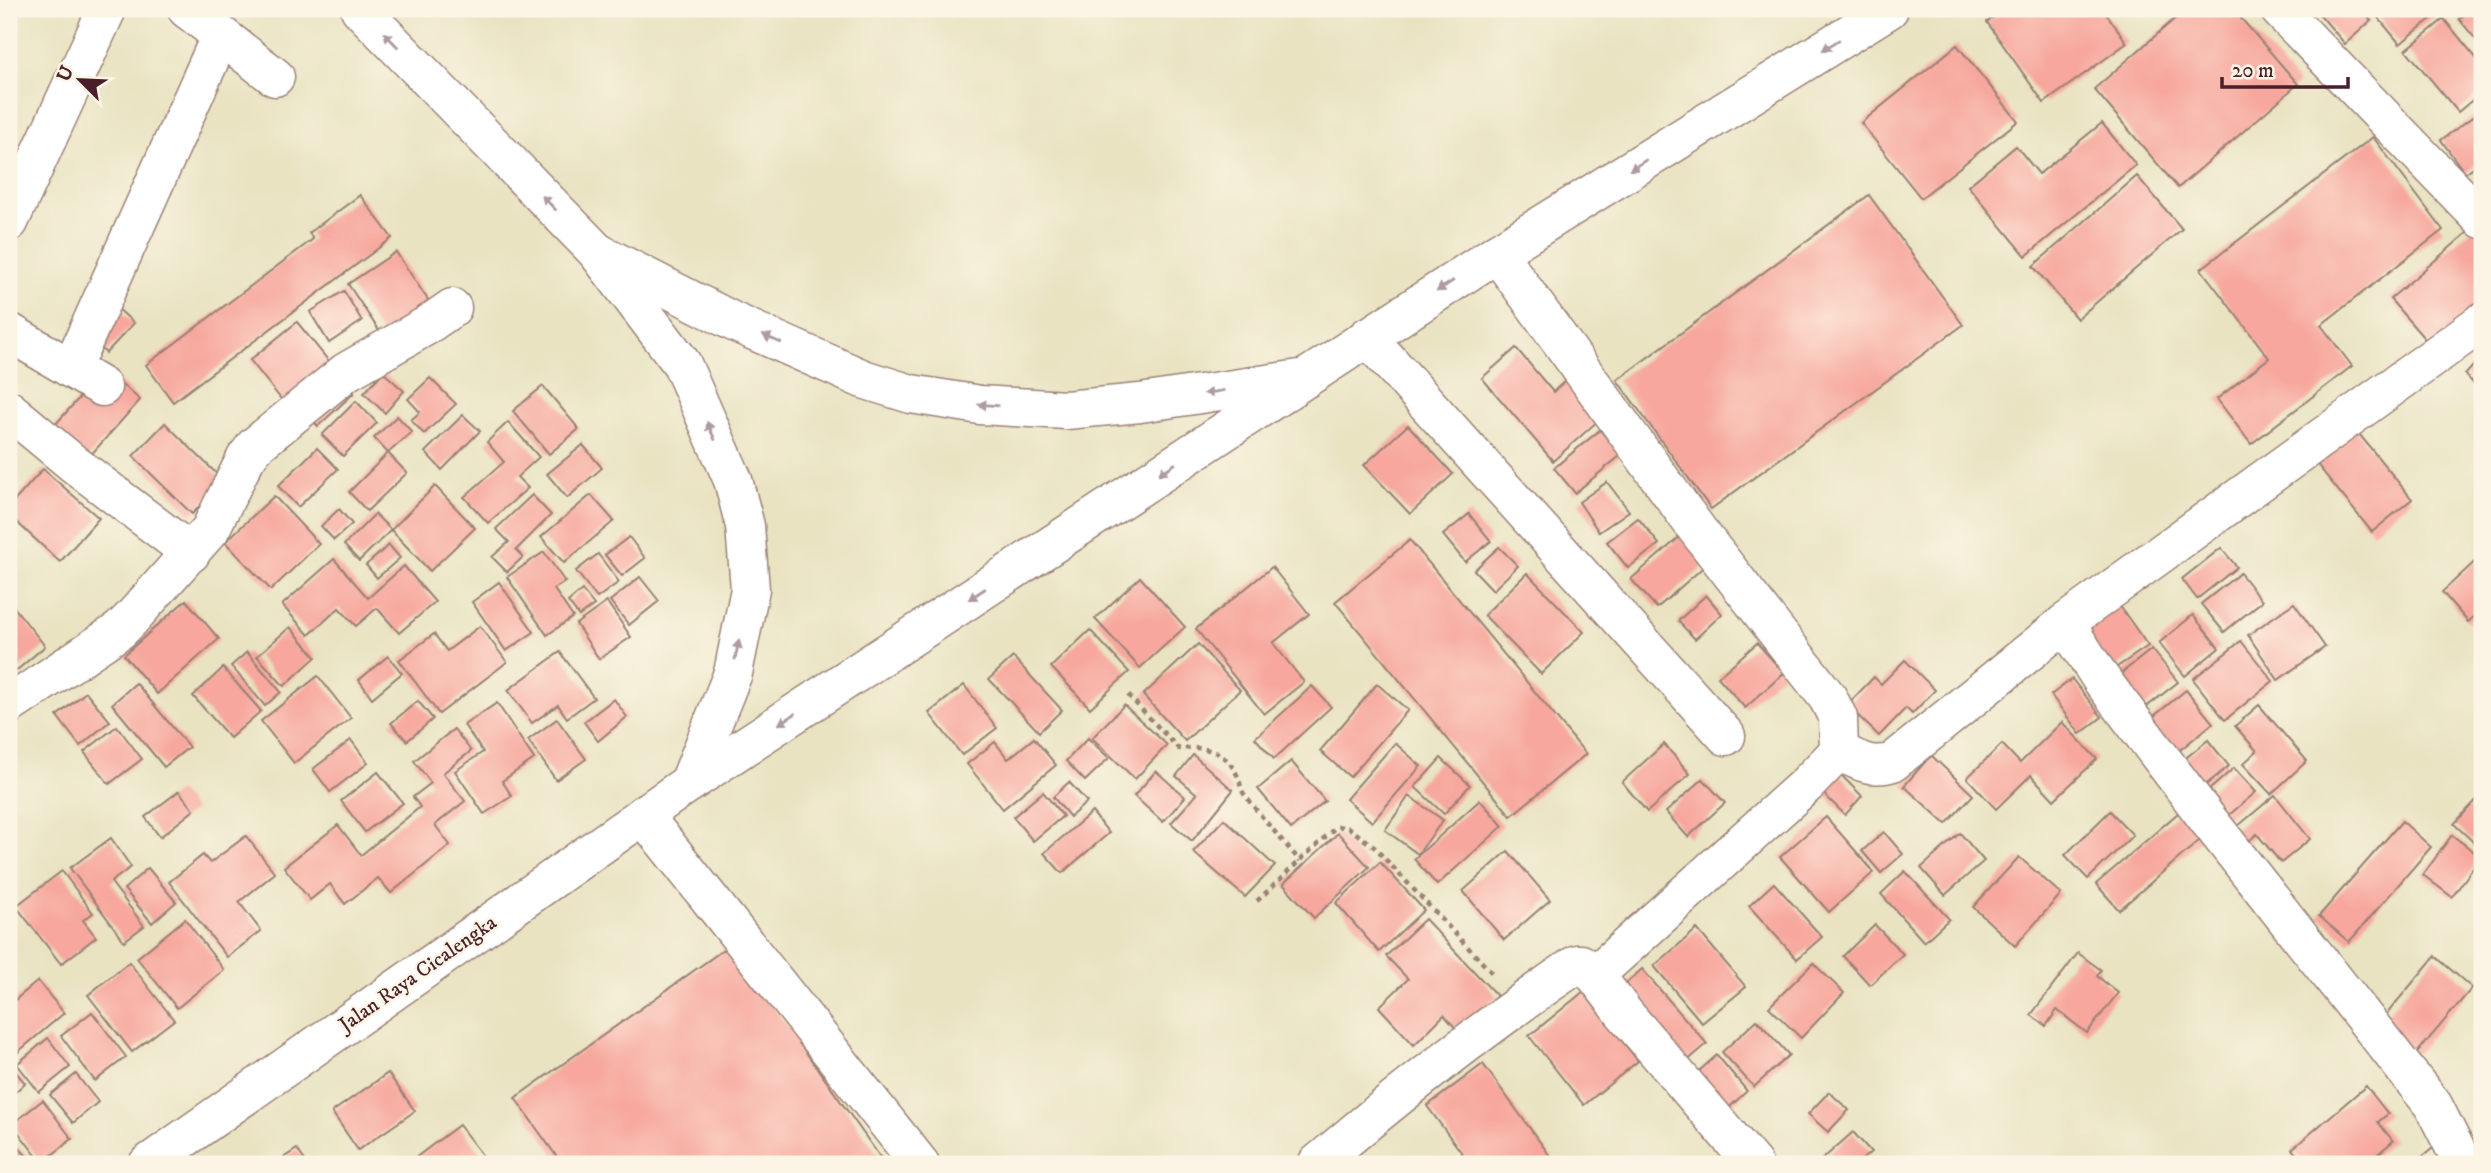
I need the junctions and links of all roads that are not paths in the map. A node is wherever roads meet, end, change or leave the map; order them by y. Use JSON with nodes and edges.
{"nodes":[{"id":1,"x":107,"y":9,"type":"edge"},
{"id":2,"x":187,"y":9,"type":"edge"},
{"id":3,"x":360,"y":9,"type":"edge"},
{"id":4,"x":1889,"y":9,"type":"edge"},
{"id":5,"x":2279,"y":9,"type":"edge"},
{"id":6,"x":221,"y":35,"type":"junction"},
{"id":7,"x":275,"y":78,"type":"dead end"},
{"id":8,"x":2482,"y":219,"type":"edge"},
{"id":9,"x":9,"y":222,"type":"edge"},
{"id":10,"x":597,"y":252,"type":"junction"},
{"id":11,"x":1497,"y":253,"type":"junction"},
{"id":12,"x":452,"y":307,"type":"dead end"},
{"id":13,"x":2482,"y":322,"type":"edge"},
{"id":14,"x":9,"y":332,"type":"edge"},
{"id":15,"x":1367,"y":337,"type":"junction"},
{"id":16,"x":1306,"y":378,"type":"junction"},
{"id":17,"x":9,"y":410,"type":"edge"},
{"id":18,"x":191,"y":553,"type":"junction"},
{"id":19,"x":2064,"y":623,"type":"junction"},
{"id":20,"x":9,"y":705,"type":"edge"},
{"id":21,"x":1726,"y":736,"type":"dead end"},
{"id":22,"x":1839,"y":751,"type":"junction"},
{"id":23,"x":689,"y":783,"type":"junction"},
{"id":24,"x":643,"y":816,"type":"junction"},
{"id":25,"x":1595,"y":975,"type":"junction"},
{"id":26,"x":148,"y":1164,"type":"edge"},
{"id":27,"x":920,"y":1164,"type":"edge"},
{"id":28,"x":1317,"y":1164,"type":"edge"},
{"id":29,"x":1754,"y":1164,"type":"edge"},
{"id":30,"x":2463,"y":1164,"type":"edge"}],
"edges":[{"from":1,"to":9,"type":"main road"},
{"from":2,"to":6,"type":"main road"},
{"from":10,"to":3,"type":"main road","one_way":true},
{"from":4,"to":11,"type":"main road","name":"Jalan Raya Cicalengka","one_way":true},
{"from":5,"to":8,"type":"main road"},
{"from":6,"to":7,"type":"main road"},
{"from":6,"to":14,"type":"main road"},
{"from":16,"to":10,"type":"main road","one_way":true},
{"from":23,"to":10,"type":"main road","one_way":true},
{"from":11,"to":15,"type":"main road","name":"Jalan Raya Cicalengka","one_way":true},
{"from":11,"to":22,"type":"main road"},
{"from":12,"to":18,"type":"main road"},
{"from":13,"to":19,"type":"main road"},
{"from":15,"to":16,"type":"main road","name":"Jalan Raya Cicalengka"},
{"from":15,"to":21,"type":"main road"},
{"from":16,"to":23,"type":"main road","name":"Jalan Raya Cicalengka","one_way":true},
{"from":17,"to":18,"type":"main road"},
{"from":18,"to":20,"type":"main road"},
{"from":19,"to":22,"type":"main road"},
{"from":19,"to":30,"type":"main road"},
{"from":22,"to":25,"type":"main road"},
{"from":23,"to":24,"type":"main road","name":"Jalan Raya Cicalengka"},
{"from":24,"to":26,"type":"main road","name":"Jalan Raya Cicalengka"},
{"from":24,"to":27,"type":"main road"},
{"from":25,"to":28,"type":"main road"},
{"from":25,"to":29,"type":"main road"}]}
